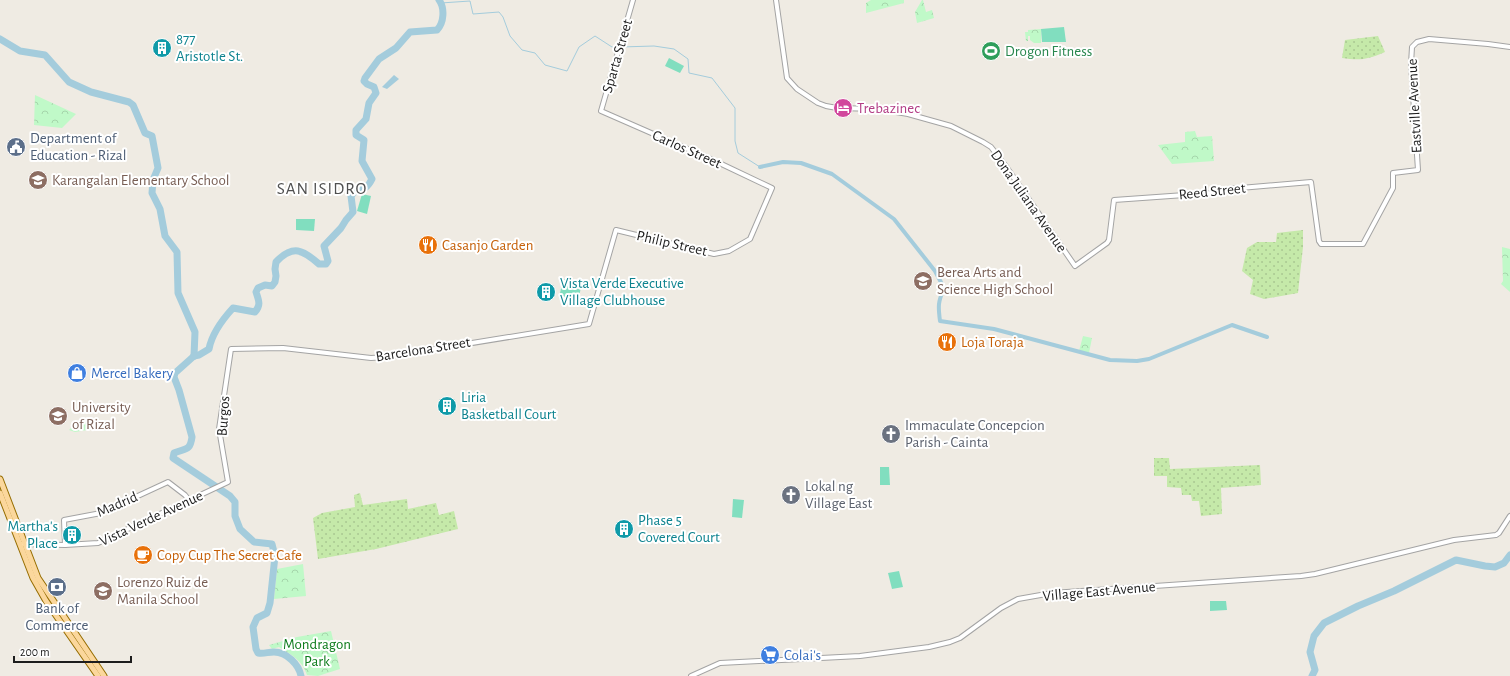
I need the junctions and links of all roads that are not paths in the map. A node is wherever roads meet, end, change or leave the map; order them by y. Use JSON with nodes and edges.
{"nodes":[{"id":1,"x":633,"y":0,"type":"edge"},
{"id":2,"x":776,"y":0,"type":"edge"},
{"id":3,"x":1510,"y":47,"type":"edge"},
{"id":4,"x":601,"y":111,"type":"joint"},
{"id":5,"x":1114,"y":200,"type":"joint"},
{"id":6,"x":750,"y":239,"type":"joint"},
{"id":7,"x":1321,"y":244,"type":"joint"},
{"id":8,"x":589,"y":324,"type":"joint"},
{"id":9,"x":231,"y":349,"type":"joint"},
{"id":10,"x":0,"y":479,"type":"edge"},
{"id":11,"x":228,"y":482,"type":"joint"},
{"id":12,"x":0,"y":496,"type":"edge"},
{"id":13,"x":189,"y":500,"type":"junction"},
{"id":14,"x":1510,"y":516,"type":"edge"},
{"id":15,"x":22,"y":544,"type":"junction"},
{"id":16,"x":65,"y":545,"type":"junction"},
{"id":17,"x":98,"y":676,"type":"edge"},
{"id":18,"x":104,"y":676,"type":"edge"},
{"id":19,"x":691,"y":676,"type":"edge"}],
"edges":[{"from":1,"to":4,"type":"street","name":"Sparta Street"},
{"from":2,"to":5,"type":"street","name":"Dona Juliana Avenue"},
{"from":3,"to":7,"type":"street","name":"Eastville Avenue"},
{"from":4,"to":6,"type":"street","name":"Carlos Street"},
{"from":5,"to":7,"type":"street","name":"Reed Street"},
{"from":6,"to":8,"type":"street","name":"Philip Street"},
{"from":8,"to":9,"type":"street","name":"Barcelona Street"},
{"from":9,"to":11,"type":"street","name":"Burgos"},
{"from":10,"to":15,"type":"main road"},
{"from":11,"to":13,"type":"street","name":"Vista Verde Avenue"},
{"from":12,"to":15,"type":"main road"},
{"from":13,"to":16,"type":"street","name":"Vista Verde Avenue"},
{"from":13,"to":16,"type":"street","name":"Madrid"},
{"from":14,"to":19,"type":"street","name":"Village East Avenue"},
{"from":15,"to":16,"type":"street","name":"Vista Verde Avenue"},
{"from":15,"to":17,"type":"main road"},
{"from":15,"to":18,"type":"main road"}]}
